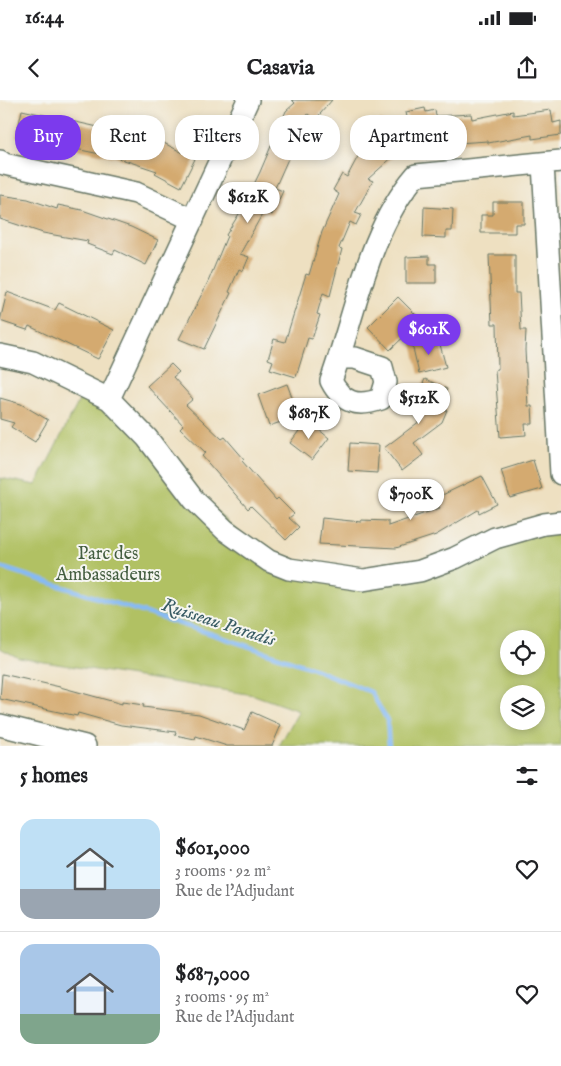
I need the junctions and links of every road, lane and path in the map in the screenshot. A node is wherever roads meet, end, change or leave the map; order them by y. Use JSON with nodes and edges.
{"nodes":[{"id":1,"x":248,"y":100,"type":"edge"},
{"id":2,"x":0,"y":161,"type":"edge"},
{"id":3,"x":552,"y":162,"type":"edge"},
{"id":4,"x":193,"y":220,"type":"junction"},
{"id":5,"x":558,"y":351,"type":"edge"},
{"id":6,"x":0,"y":355,"type":"edge"},
{"id":7,"x":340,"y":358,"type":"dead end"},
{"id":8,"x":109,"y":399,"type":"junction"},
{"id":9,"x":561,"y":474,"type":"edge"},
{"id":10,"x":561,"y":522,"type":"edge"},
{"id":11,"x":0,"y":725,"type":"edge"},
{"id":12,"x":85,"y":746,"type":"edge"}],
"edges":[{"from":1,"to":4,"type":"street"},
{"from":2,"to":4,"type":"street"},
{"from":3,"to":5,"type":"street"},
{"from":3,"to":7,"type":"street"},
{"from":4,"to":8,"type":"street"},
{"from":5,"to":9,"type":"street"},
{"from":6,"to":8,"type":"street"},
{"from":8,"to":10,"type":"street"},
{"from":11,"to":12,"type":"street"}]}
